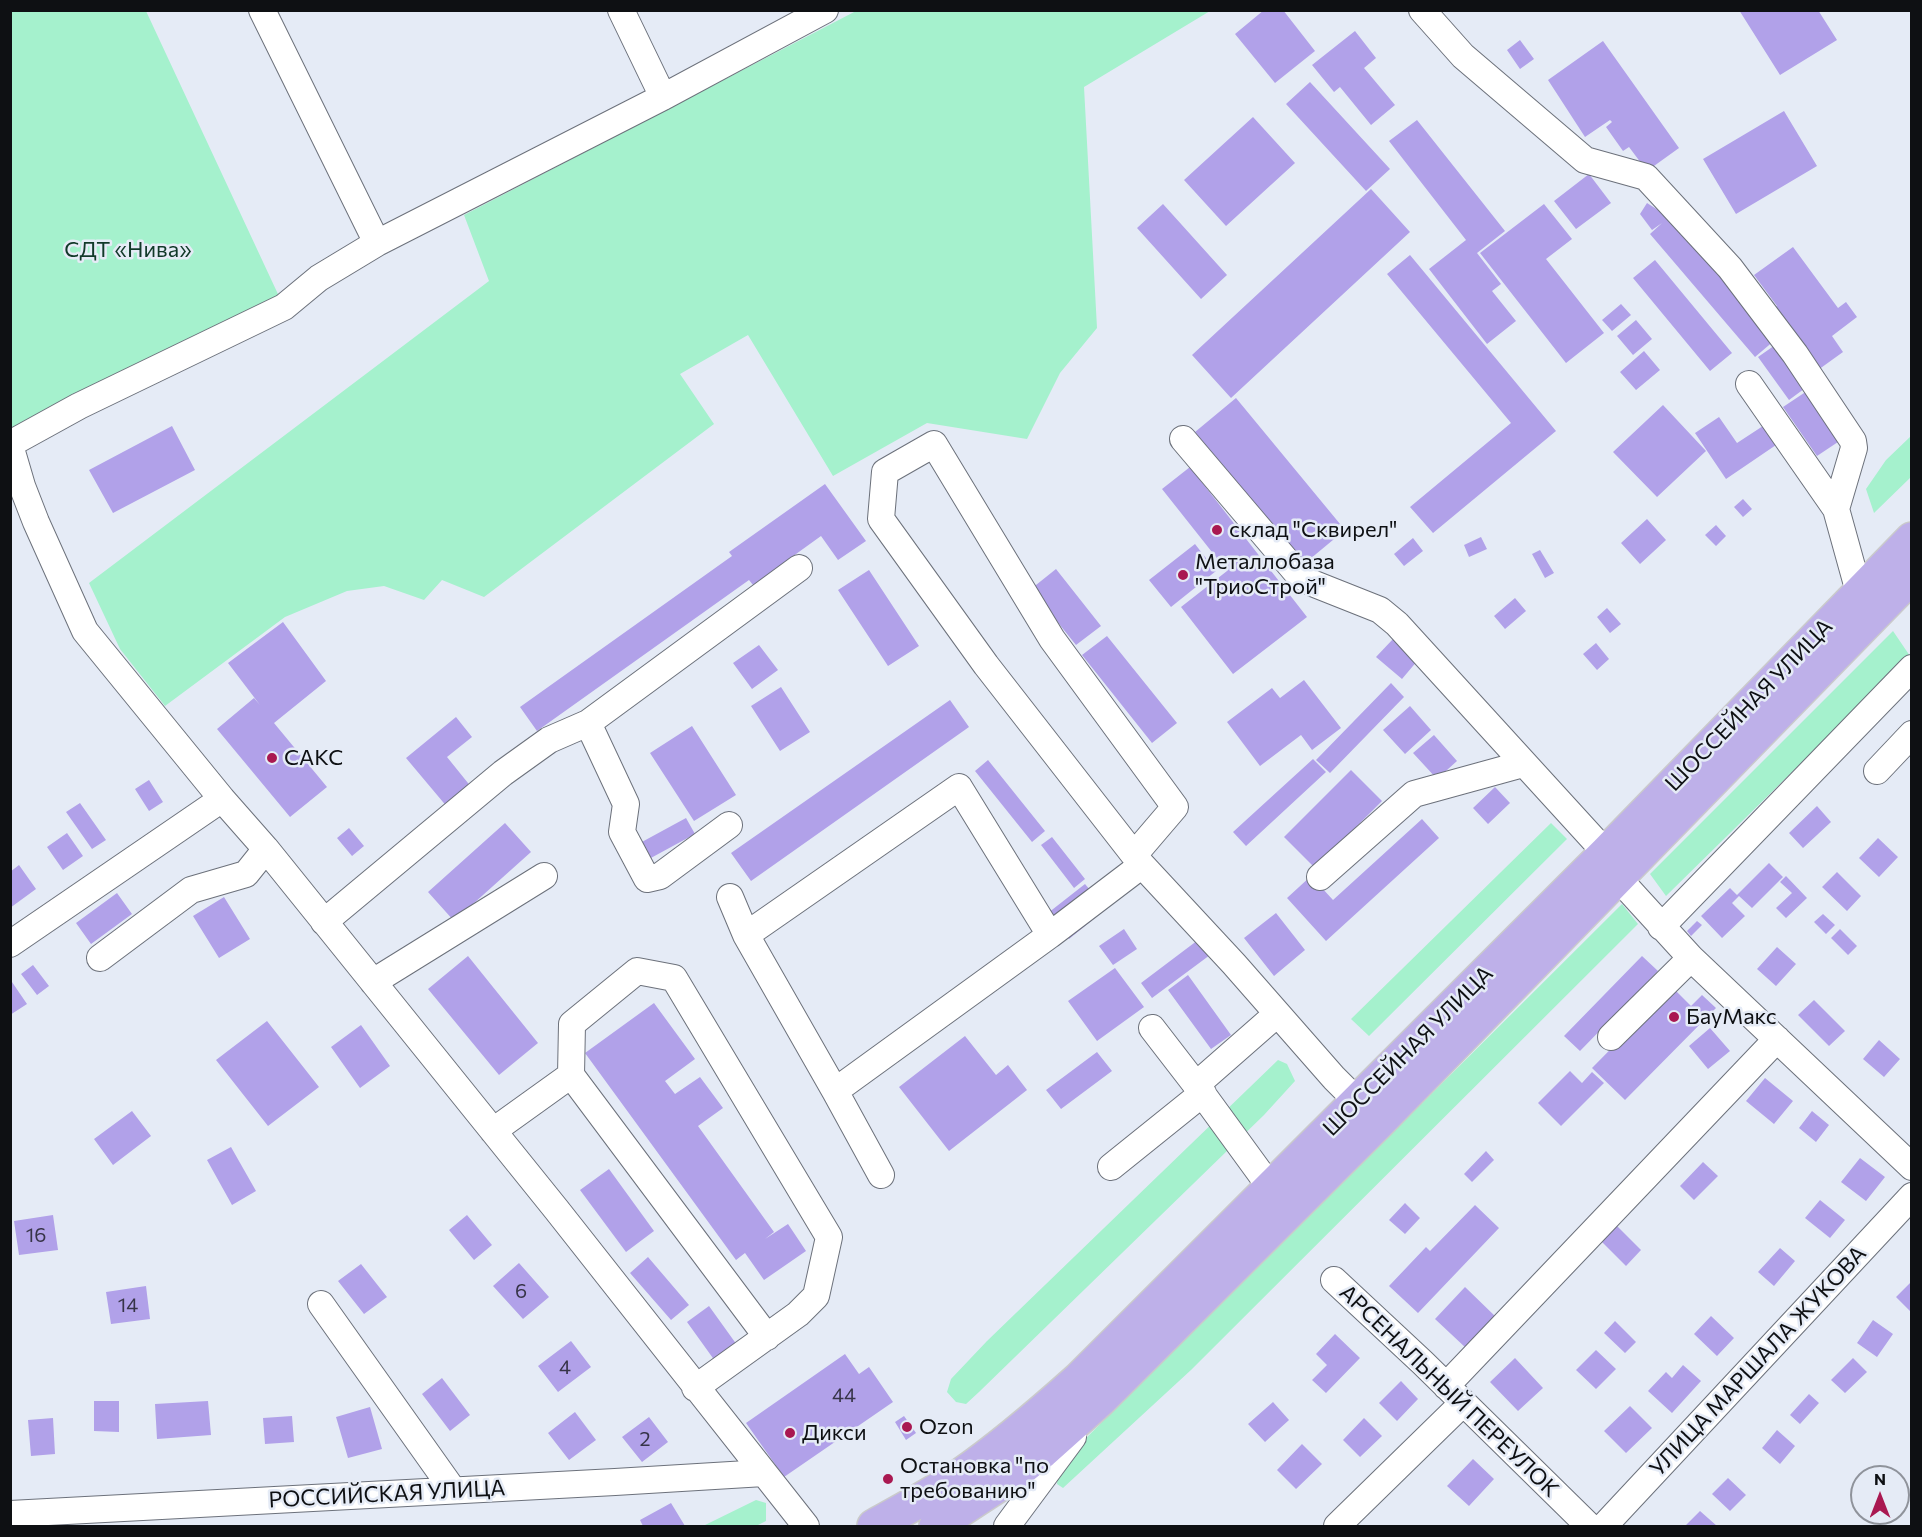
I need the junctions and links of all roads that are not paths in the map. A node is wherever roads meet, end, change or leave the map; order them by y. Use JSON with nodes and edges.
{"nodes":[{"id":1,"x":262,"y":10,"type":"edge"},
{"id":2,"x":621,"y":10,"type":"edge"},
{"id":3,"x":825,"y":10,"type":"edge"},
{"id":4,"x":1422,"y":10,"type":"edge"},
{"id":5,"x":663,"y":97,"type":"junction"},
{"id":6,"x":376,"y":243,"type":"junction"},
{"id":7,"x":1749,"y":384,"type":"dead end"},
{"id":8,"x":1183,"y":438,"type":"dead end"},
{"id":9,"x":10,"y":444,"type":"edge"},
{"id":10,"x":1836,"y":509,"type":"junction"},
{"id":11,"x":1911,"y":539,"type":"edge"},
{"id":12,"x":799,"y":568,"type":"dead end"},
{"id":13,"x":1911,"y":576,"type":"edge"},
{"id":14,"x":1859,"y":592,"type":"junction"},
{"id":15,"x":1911,"y":668,"type":"edge"},
{"id":16,"x":588,"y":723,"type":"junction"},
{"id":17,"x":1911,"y":734,"type":"edge"},
{"id":18,"x":1523,"y":764,"type":"junction"},
{"id":19,"x":1877,"y":771,"type":"dead end"},
{"id":20,"x":222,"y":800,"type":"junction"},
{"id":21,"x":729,"y":825,"type":"dead end"},
{"id":22,"x":266,"y":849,"type":"junction"},
{"id":23,"x":1138,"y":860,"type":"junction"},
{"id":24,"x":1612,"y":865,"type":"junction"},
{"id":25,"x":544,"y":876,"type":"dead end"},
{"id":26,"x":1320,"y":877,"type":"dead end"},
{"id":27,"x":730,"y":897,"type":"dead end"},
{"id":28,"x":324,"y":922,"type":"junction"},
{"id":29,"x":1661,"y":927,"type":"junction"},
{"id":30,"x":746,"y":935,"type":"junction"},
{"id":31,"x":1050,"y":935,"type":"junction"},
{"id":32,"x":10,"y":944,"type":"edge"},
{"id":33,"x":100,"y":958,"type":"dead end"},
{"id":34,"x":1691,"y":958,"type":"junction"},
{"id":35,"x":373,"y":982,"type":"junction"},
{"id":36,"x":1277,"y":1014,"type":"junction"},
{"id":37,"x":1152,"y":1028,"type":"dead end"},
{"id":38,"x":1611,"y":1037,"type":"dead end"},
{"id":39,"x":1777,"y":1040,"type":"junction"},
{"id":40,"x":571,"y":1075,"type":"junction"},
{"id":41,"x":1200,"y":1089,"type":"junction"},
{"id":42,"x":835,"y":1091,"type":"junction"},
{"id":43,"x":1358,"y":1102,"type":"junction"},
{"id":44,"x":493,"y":1131,"type":"junction"},
{"id":45,"x":1111,"y":1167,"type":"dead end"},
{"id":46,"x":1911,"y":1167,"type":"edge"},
{"id":47,"x":881,"y":1175,"type":"dead end"},
{"id":48,"x":1271,"y":1188,"type":"junction"},
{"id":49,"x":1911,"y":1196,"type":"edge"},
{"id":50,"x":1334,"y":1280,"type":"dead end"},
{"id":51,"x":321,"y":1304,"type":"dead end"},
{"id":52,"x":767,"y":1337,"type":"junction"},
{"id":53,"x":695,"y":1388,"type":"junction"},
{"id":54,"x":1454,"y":1395,"type":"junction"},
{"id":55,"x":1100,"y":1400,"type":"junction"},
{"id":56,"x":764,"y":1473,"type":"junction"},
{"id":57,"x":453,"y":1490,"type":"junction"},
{"id":58,"x":10,"y":1514,"type":"edge"},
{"id":59,"x":806,"y":1527,"type":"edge"},
{"id":60,"x":874,"y":1527,"type":"edge"},
{"id":61,"x":936,"y":1527,"type":"edge"},
{"id":62,"x":1007,"y":1527,"type":"edge"},
{"id":63,"x":1337,"y":1527,"type":"edge"},
{"id":64,"x":1589,"y":1527,"type":"edge"},
{"id":65,"x":1604,"y":1527,"type":"edge"}],
"edges":[{"from":1,"to":6,"type":"street"},
{"from":2,"to":5,"type":"street"},
{"from":3,"to":5,"type":"street"},
{"from":4,"to":10,"type":"street"},
{"from":5,"to":6,"type":"street"},
{"from":6,"to":9,"type":"street"},
{"from":7,"to":10,"type":"street"},
{"from":8,"to":18,"type":"street"},
{"from":9,"to":20,"type":"street"},
{"from":10,"to":14,"type":"street"},
{"from":11,"to":14,"type":"main road","name":"ШОССЕЙНАЯ УЛИЦА"},
{"from":12,"to":16,"type":"street"},
{"from":13,"to":24,"type":"main road","name":"ШОССЕЙНАЯ УЛИЦА"},
{"from":14,"to":24,"type":"main road","name":"ШОССЕЙНАЯ УЛИЦА"},
{"from":15,"to":29,"type":"street"},
{"from":16,"to":21,"type":"street"},
{"from":16,"to":28,"type":"street"},
{"from":17,"to":19,"type":"street"},
{"from":18,"to":24,"type":"street"},
{"from":18,"to":26,"type":"street"},
{"from":20,"to":22,"type":"street"},
{"from":20,"to":32,"type":"street"},
{"from":22,"to":28,"type":"street"},
{"from":22,"to":33,"type":"street"},
{"from":23,"to":23,"type":"street"},
{"from":23,"to":31,"type":"street"},
{"from":23,"to":36,"type":"street"},
{"from":24,"to":29,"type":"street"},
{"from":24,"to":43,"type":"main road","name":"ШОССЕЙНАЯ УЛИЦА"},
{"from":24,"to":55,"type":"main road","name":"ШОССЕЙНАЯ УЛИЦА"},
{"from":25,"to":35,"type":"street"},
{"from":27,"to":30,"type":"street"},
{"from":28,"to":35,"type":"street"},
{"from":29,"to":34,"type":"street"},
{"from":30,"to":31,"type":"street"},
{"from":30,"to":42,"type":"street"},
{"from":31,"to":42,"type":"street"},
{"from":34,"to":38,"type":"street"},
{"from":34,"to":39,"type":"street"},
{"from":35,"to":44,"type":"street"},
{"from":36,"to":41,"type":"street"},
{"from":36,"to":43,"type":"street"},
{"from":37,"to":41,"type":"street"},
{"from":39,"to":46,"type":"street"},
{"from":39,"to":54,"type":"street"},
{"from":40,"to":44,"type":"street"},
{"from":40,"to":52,"type":"street"},
{"from":40,"to":52,"type":"street"},
{"from":41,"to":45,"type":"street"},
{"from":41,"to":48,"type":"street"},
{"from":42,"to":47,"type":"street"},
{"from":43,"to":48,"type":"main road","name":"ШОССЕЙНАЯ УЛИЦА"},
{"from":44,"to":53,"type":"street"},
{"from":48,"to":60,"type":"main road","name":"ШОССЕЙНАЯ УЛИЦА"},
{"from":49,"to":65,"type":"street","name":"УЛИЦА МАРШАЛА ЖУКОВА"},
{"from":50,"to":54,"type":"street","name":"АРСЕНАЛЬНЫЙ ПЕРЕУЛОК"},
{"from":51,"to":57,"type":"street"},
{"from":52,"to":53,"type":"street"},
{"from":53,"to":56,"type":"street"},
{"from":54,"to":63,"type":"street"},
{"from":54,"to":64,"type":"street","name":"АРСЕНАЛЬНЫЙ ПЕРЕУЛОК"},
{"from":55,"to":61,"type":"main road","name":"ШОССЕЙНАЯ УЛИЦА"},
{"from":55,"to":62,"type":"street"},
{"from":56,"to":57,"type":"street","name":"РОССИЙСКАЯ УЛИЦА"},
{"from":56,"to":59,"type":"street"},
{"from":57,"to":58,"type":"street","name":"РОССИЙСКАЯ УЛИЦА"}]}
